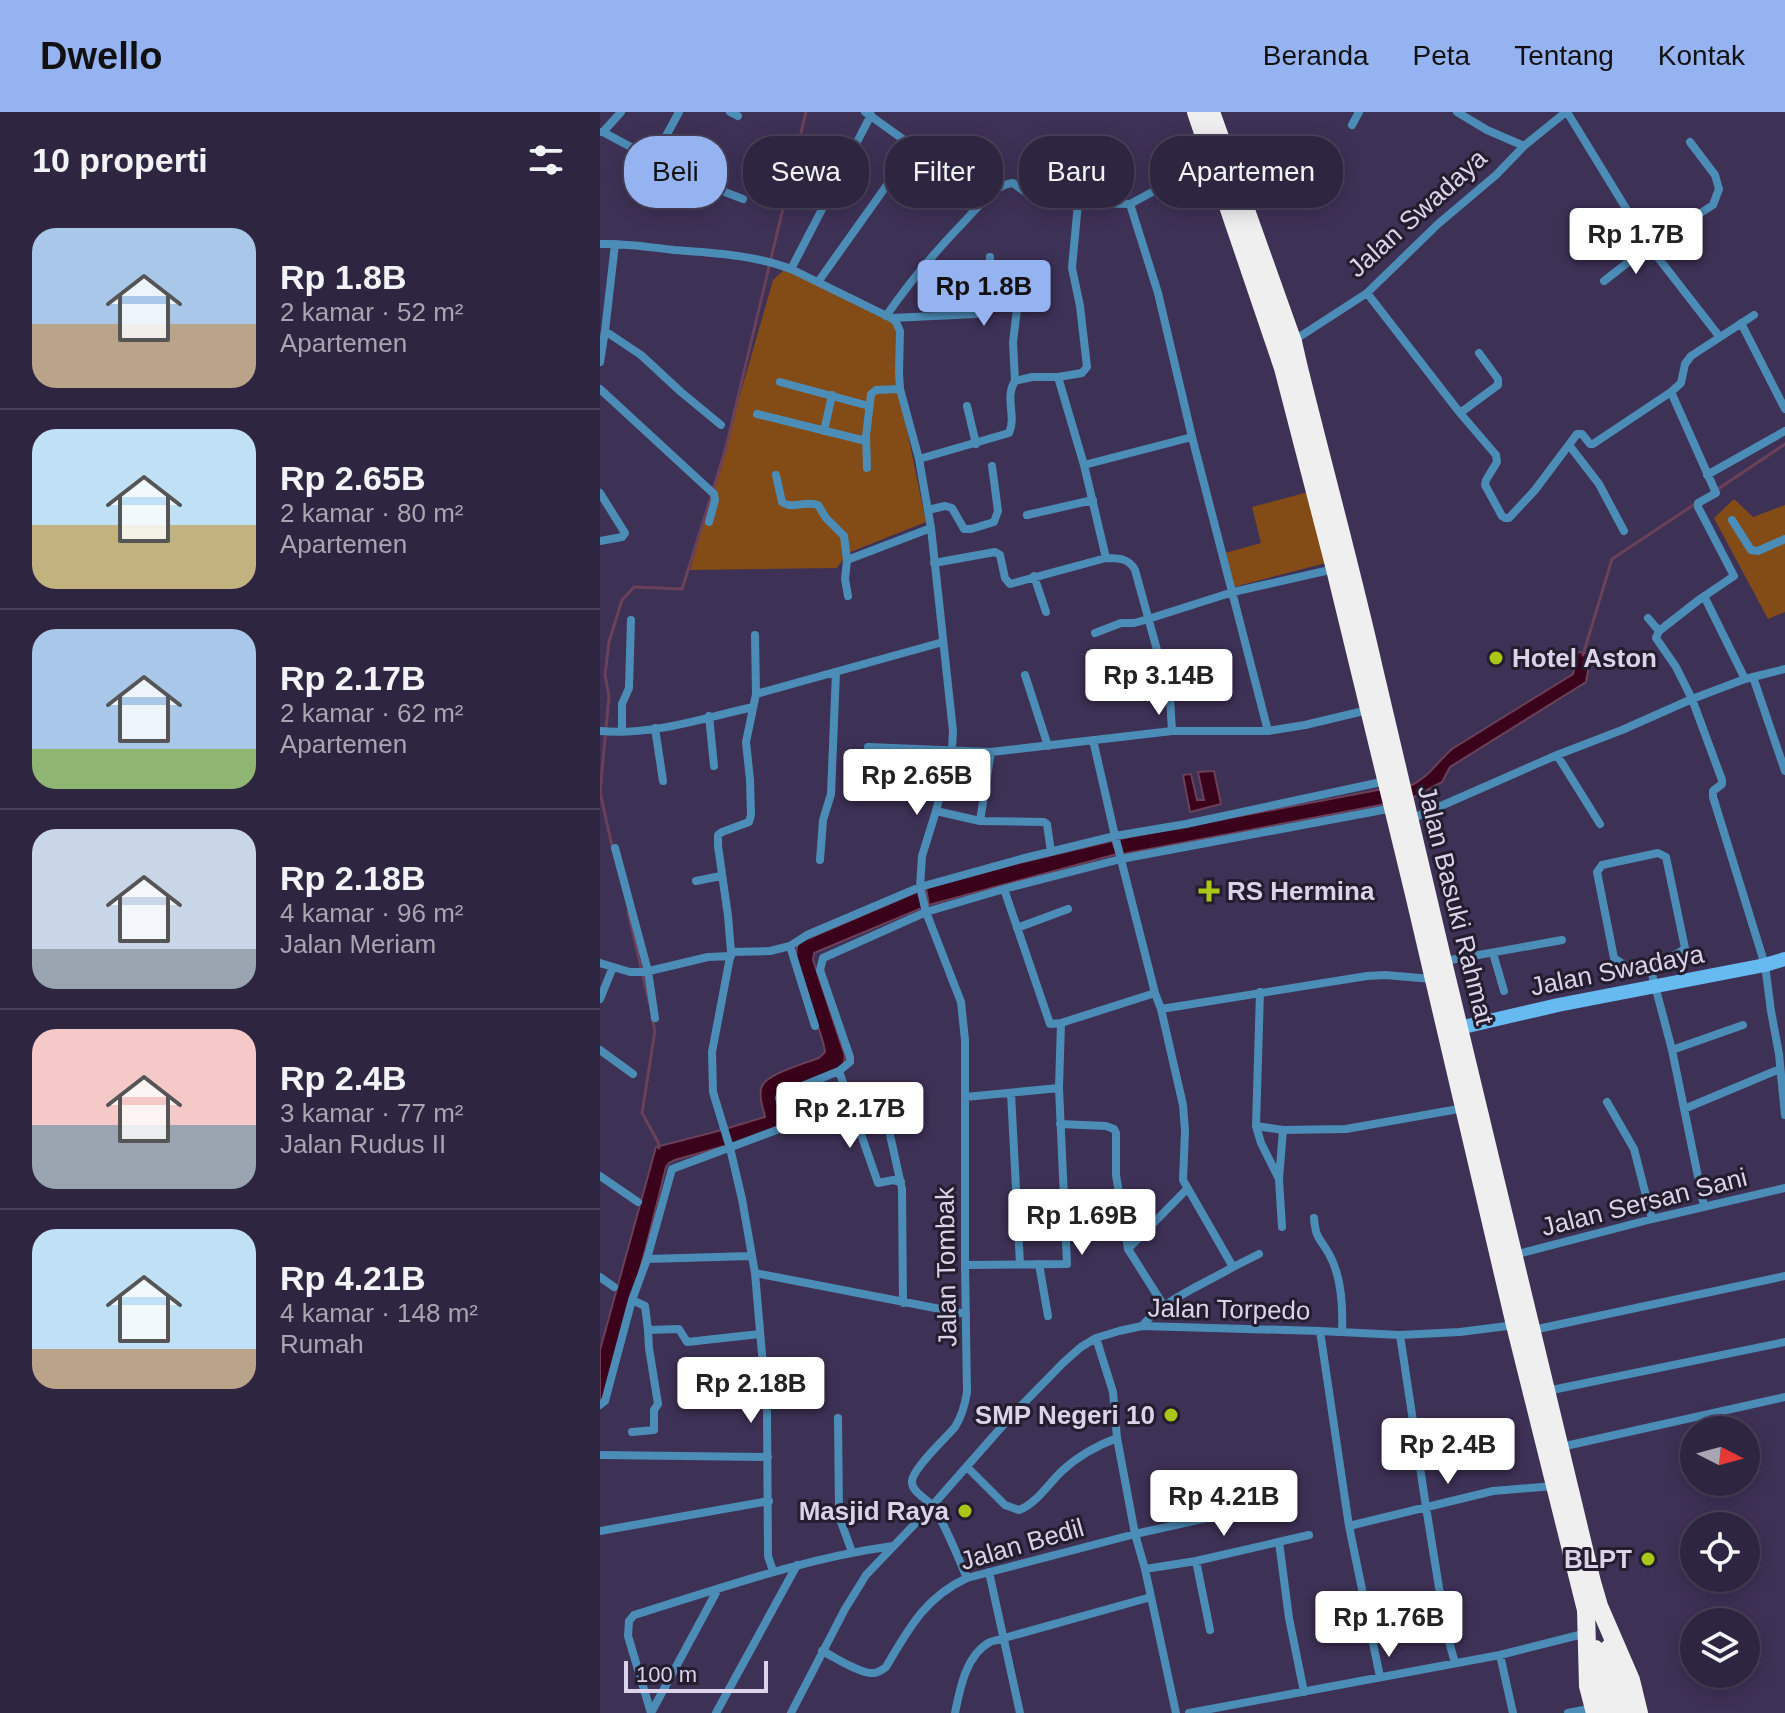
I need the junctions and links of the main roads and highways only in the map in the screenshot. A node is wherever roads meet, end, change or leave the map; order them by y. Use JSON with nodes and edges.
{"nodes":[{"id":1,"x":1196,"y":112,"type":"edge"},
{"id":2,"x":1211,"y":112,"type":"edge"},
{"id":3,"x":1391,"y":783,"type":"junction"},
{"id":4,"x":1400,"y":810,"type":"junction"},
{"id":5,"x":1524,"y":1328,"type":"junction"},
{"id":6,"x":1592,"y":1608,"type":"junction"},
{"id":7,"x":1599,"y":1711,"type":"edge"},
{"id":8,"x":1624,"y":1713,"type":"edge"},
{"id":9,"x":1639,"y":1713,"type":"edge"}],
"edges":[{"from":1,"to":3,"type":"highway","name":"Jalan Basuki Rahmat"},
{"from":2,"to":3,"type":"highway","name":"Jalan Basuki Rahmat"},
{"from":3,"to":4,"type":"highway","name":"Jalan Basuki Rahmat"},
{"from":4,"to":5,"type":"highway","name":"Jalan Basuki Rahmat"},
{"from":4,"to":5,"type":"highway","name":"Jalan Basuki Rahmat"},
{"from":5,"to":6,"type":"highway","name":"Jalan Basuki Rahmat"},
{"from":5,"to":6,"type":"highway","name":"Jalan Basuki Rahmat"},
{"from":6,"to":7,"type":"highway"},
{"from":6,"to":7,"type":"highway","name":"Jalan Basuki Rahmat"},
{"from":6,"to":8,"type":"highway"},
{"from":6,"to":9,"type":"highway","name":"Jalan Basuki Rahmat"}]}
